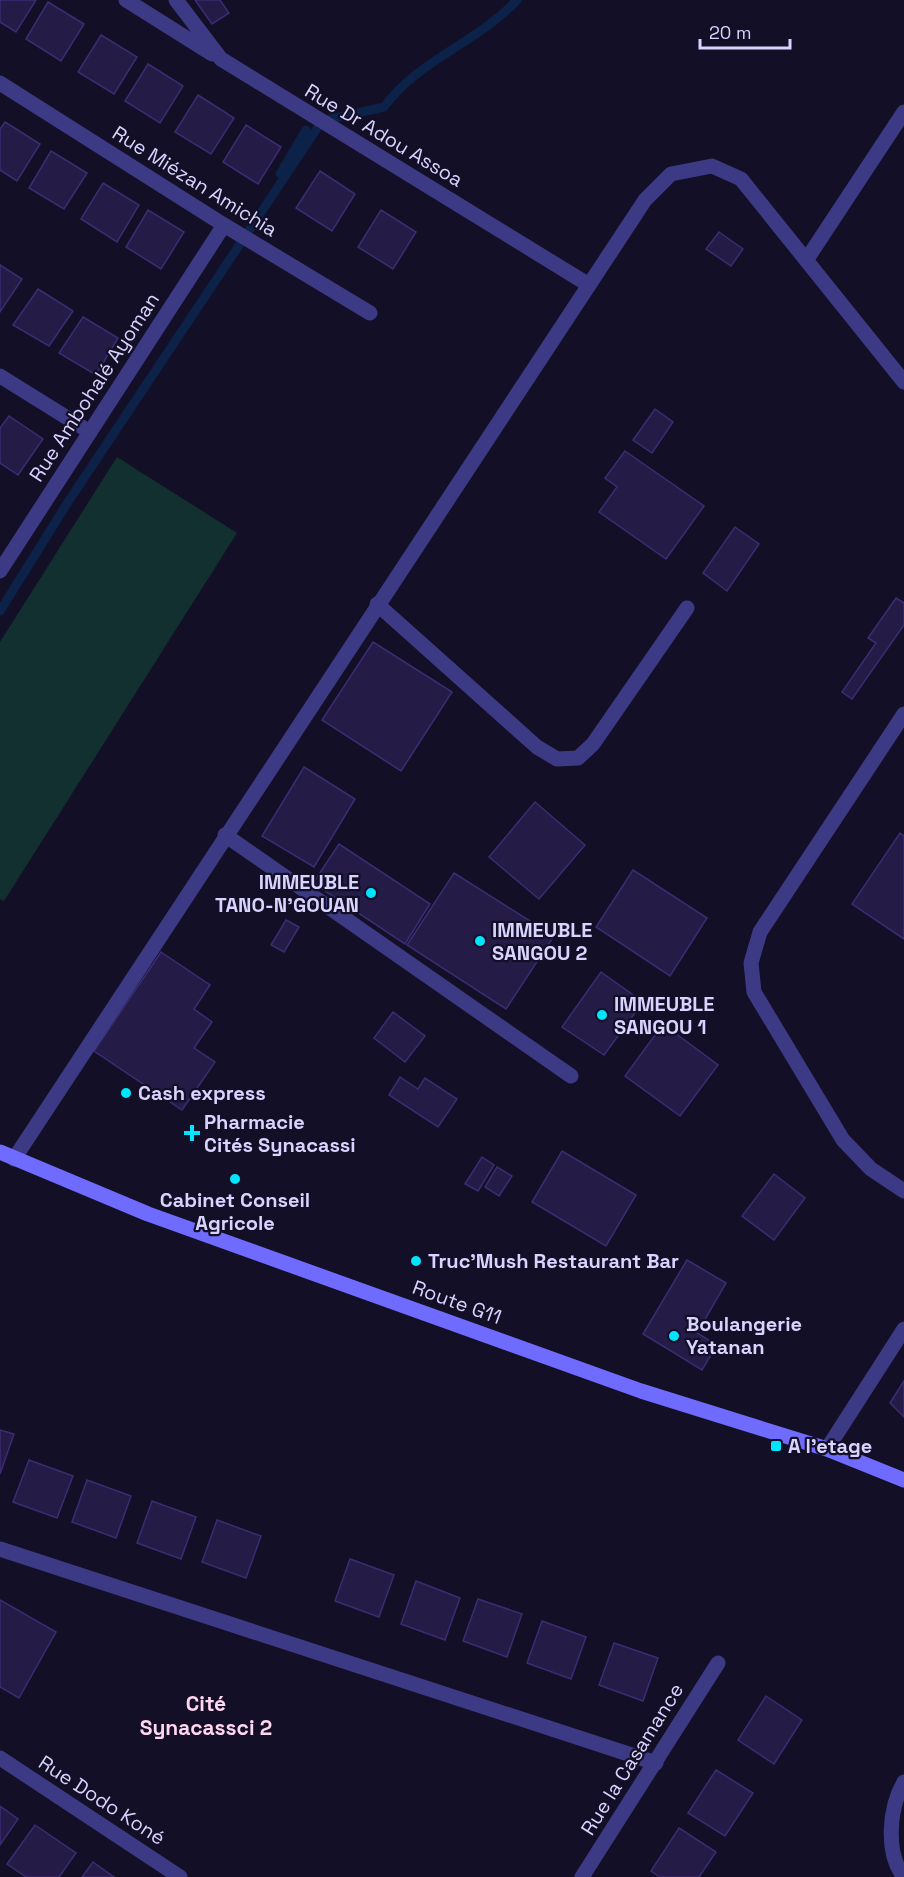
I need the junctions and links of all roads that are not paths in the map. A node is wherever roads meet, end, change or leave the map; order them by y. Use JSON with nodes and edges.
{"nodes":[{"id":1,"x":126,"y":0,"type":"edge"},
{"id":2,"x":177,"y":0,"type":"edge"},
{"id":3,"x":221,"y":59,"type":"junction"},
{"id":4,"x":0,"y":83,"type":"edge"},
{"id":5,"x":904,"y":112,"type":"edge"},
{"id":6,"x":224,"y":225,"type":"junction"},
{"id":7,"x":807,"y":259,"type":"junction"},
{"id":8,"x":589,"y":285,"type":"junction"},
{"id":9,"x":370,"y":313,"type":"dead end"},
{"id":10,"x":0,"y":376,"type":"edge"},
{"id":11,"x":904,"y":382,"type":"edge"},
{"id":12,"x":90,"y":432,"type":"junction"},
{"id":13,"x":0,"y":571,"type":"edge"},
{"id":14,"x":377,"y":604,"type":"junction"},
{"id":15,"x":687,"y":608,"type":"dead end"},
{"id":16,"x":904,"y":714,"type":"edge"},
{"id":17,"x":225,"y":835,"type":"junction"},
{"id":18,"x":570,"y":1076,"type":"dead end"},
{"id":19,"x":7,"y":1155,"type":"edge"},
{"id":20,"x":904,"y":1191,"type":"edge"},
{"id":21,"x":904,"y":1329,"type":"edge"},
{"id":22,"x":827,"y":1449,"type":"junction"},
{"id":23,"x":904,"y":1480,"type":"edge"},
{"id":24,"x":0,"y":1549,"type":"edge"},
{"id":25,"x":718,"y":1663,"type":"dead end"},
{"id":26,"x":0,"y":1758,"type":"edge"},
{"id":27,"x":656,"y":1763,"type":"junction"},
{"id":28,"x":904,"y":1782,"type":"edge"},
{"id":29,"x":180,"y":1877,"type":"edge"},
{"id":30,"x":582,"y":1877,"type":"edge"},
{"id":31,"x":904,"y":1877,"type":"edge"}],
"edges":[{"from":1,"to":3,"type":"street"},
{"from":2,"to":3,"type":"street","name":"Rue Dr Adou Assoa"},
{"from":3,"to":8,"type":"street","name":"Rue Dr Adou Assoa"},
{"from":4,"to":6,"type":"street","name":"Rue Miézan Amichia"},
{"from":5,"to":7,"type":"street"},
{"from":6,"to":9,"type":"street","name":"Rue Miézan Amichia"},
{"from":6,"to":12,"type":"street","name":"Rue Ambohalé Ayoman"},
{"from":7,"to":8,"type":"street"},
{"from":7,"to":11,"type":"street"},
{"from":8,"to":14,"type":"street"},
{"from":10,"to":12,"type":"street"},
{"from":12,"to":13,"type":"street","name":"Rue Ambohalé Ayoman"},
{"from":14,"to":15,"type":"street"},
{"from":14,"to":17,"type":"street"},
{"from":16,"to":20,"type":"street"},
{"from":17,"to":18,"type":"street"},
{"from":17,"to":19,"type":"street"},
{"from":19,"to":22,"type":"street","name":"Route G11"},
{"from":21,"to":22,"type":"street"},
{"from":22,"to":23,"type":"street","name":"Route G11"},
{"from":24,"to":27,"type":"street"},
{"from":25,"to":27,"type":"street","name":"Rue la Casamance"},
{"from":26,"to":29,"type":"street","name":"Rue Dodo Koné"},
{"from":27,"to":30,"type":"street","name":"Rue la Casamance"},
{"from":28,"to":31,"type":"street"}]}
